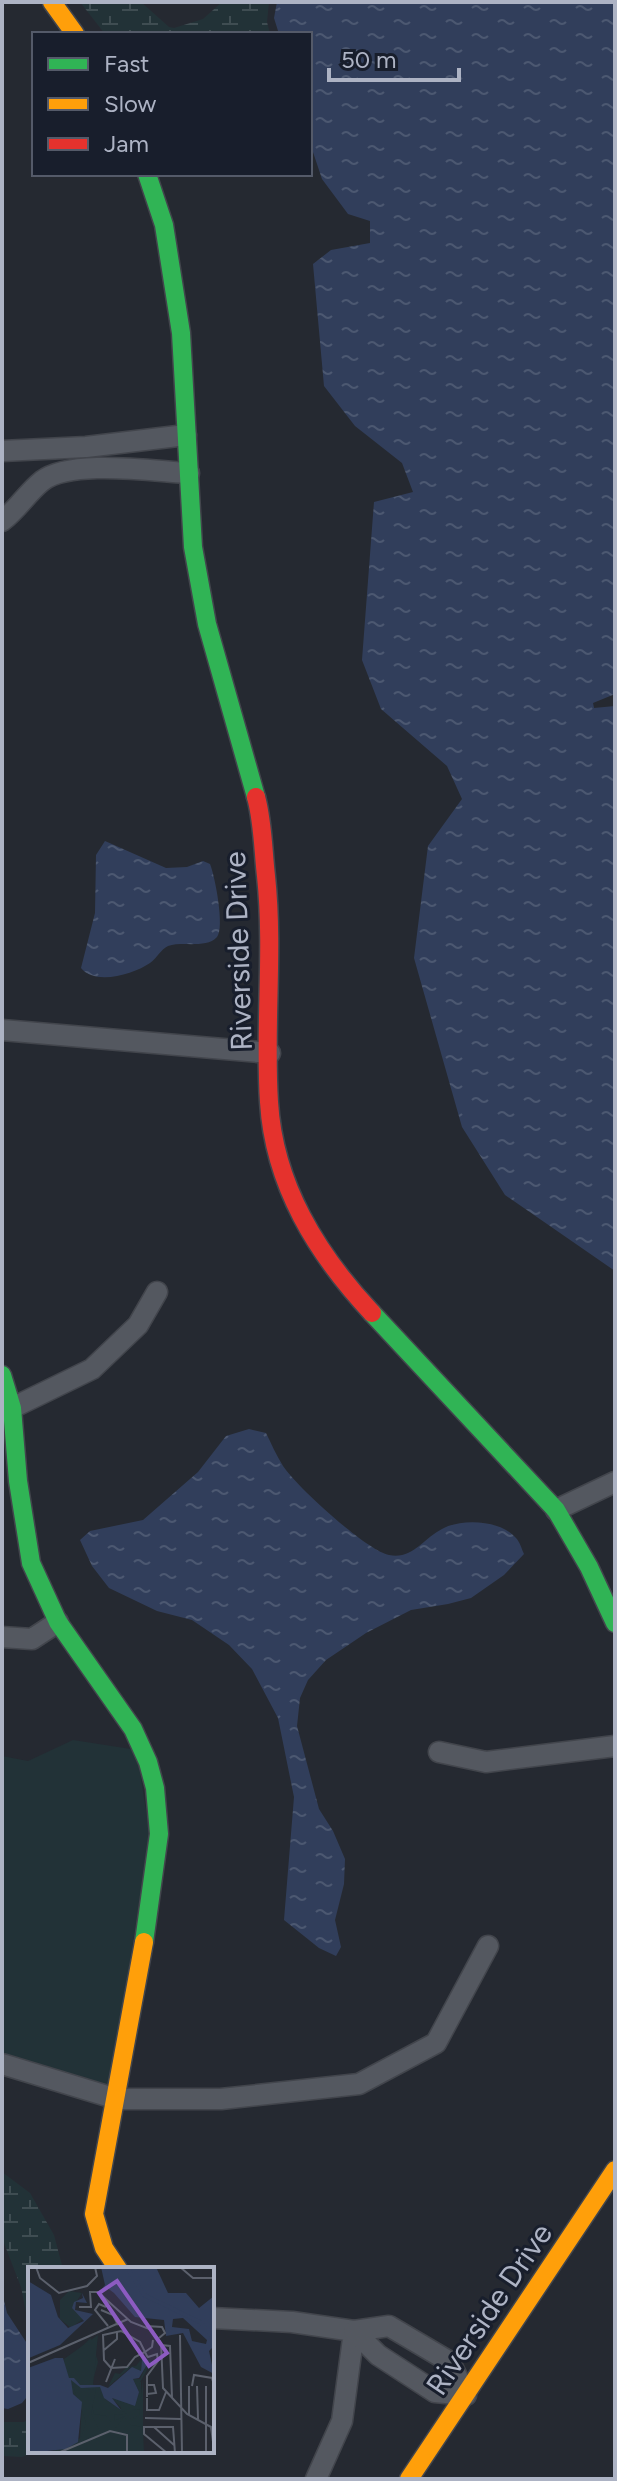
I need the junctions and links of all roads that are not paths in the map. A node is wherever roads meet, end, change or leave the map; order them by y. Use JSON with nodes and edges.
{"nodes":[{"id":1,"x":52,"y":2,"type":"edge"},
{"id":2,"x":74,"y":32,"type":"edge"},
{"id":3,"x":148,"y":176,"type":"edge"},
{"id":4,"x":186,"y":435,"type":"junction"},
{"id":5,"x":2,"y":451,"type":"edge"},
{"id":6,"x":189,"y":473,"type":"junction"},
{"id":7,"x":2,"y":521,"type":"edge"},
{"id":8,"x":2,"y":1030,"type":"edge"},
{"id":9,"x":270,"y":1053,"type":"junction"},
{"id":10,"x":157,"y":1292,"type":"dead end"},
{"id":11,"x":2,"y":1375,"type":"edge"},
{"id":12,"x":12,"y":1408,"type":"junction"},
{"id":13,"x":615,"y":1482,"type":"edge"},
{"id":14,"x":556,"y":1510,"type":"junction"},
{"id":15,"x":58,"y":1622,"type":"junction"},
{"id":16,"x":615,"y":1623,"type":"edge"},
{"id":17,"x":2,"y":1637,"type":"edge"},
{"id":18,"x":615,"y":1746,"type":"edge"},
{"id":19,"x":439,"y":1752,"type":"dead end"},
{"id":20,"x":488,"y":1946,"type":"dead end"},
{"id":21,"x":2,"y":2064,"type":"edge"},
{"id":22,"x":117,"y":2099,"type":"junction"},
{"id":23,"x":615,"y":2170,"type":"edge"},
{"id":24,"x":609,"y":2194,"type":"edge"},
{"id":25,"x":117,"y":2267,"type":"edge"},
{"id":26,"x":214,"y":2318,"type":"edge"},
{"id":27,"x":354,"y":2331,"type":"junction"},
{"id":28,"x":466,"y":2395,"type":"junction"},
{"id":29,"x":316,"y":2479,"type":"edge"},
{"id":30,"x":409,"y":2479,"type":"edge"}],
"edges":[{"from":1,"to":2,"type":"street"},
{"from":3,"to":4,"type":"street","name":"Riverside Drive"},
{"from":4,"to":5,"type":"street"},
{"from":4,"to":6,"type":"street","name":"Riverside Drive"},
{"from":6,"to":7,"type":"street"},
{"from":6,"to":9,"type":"street","name":"Riverside Drive"},
{"from":8,"to":9,"type":"street"},
{"from":9,"to":14,"type":"street","name":"Riverside Drive"},
{"from":10,"to":12,"type":"street"},
{"from":11,"to":12,"type":"street"},
{"from":12,"to":15,"type":"street"},
{"from":13,"to":14,"type":"street"},
{"from":14,"to":16,"type":"street","name":"Riverside Drive"},
{"from":15,"to":17,"type":"street"},
{"from":15,"to":22,"type":"street"},
{"from":18,"to":19,"type":"street"},
{"from":20,"to":22,"type":"street"},
{"from":21,"to":22,"type":"street"},
{"from":22,"to":25,"type":"street"},
{"from":23,"to":24,"type":"street","name":"Riverside Drive"},
{"from":24,"to":28,"type":"street","name":"Riverside Drive"},
{"from":26,"to":27,"type":"street"},
{"from":27,"to":28,"type":"street"},
{"from":27,"to":28,"type":"street"},
{"from":27,"to":29,"type":"street"},
{"from":28,"to":30,"type":"street","name":"Riverside Drive"}]}
